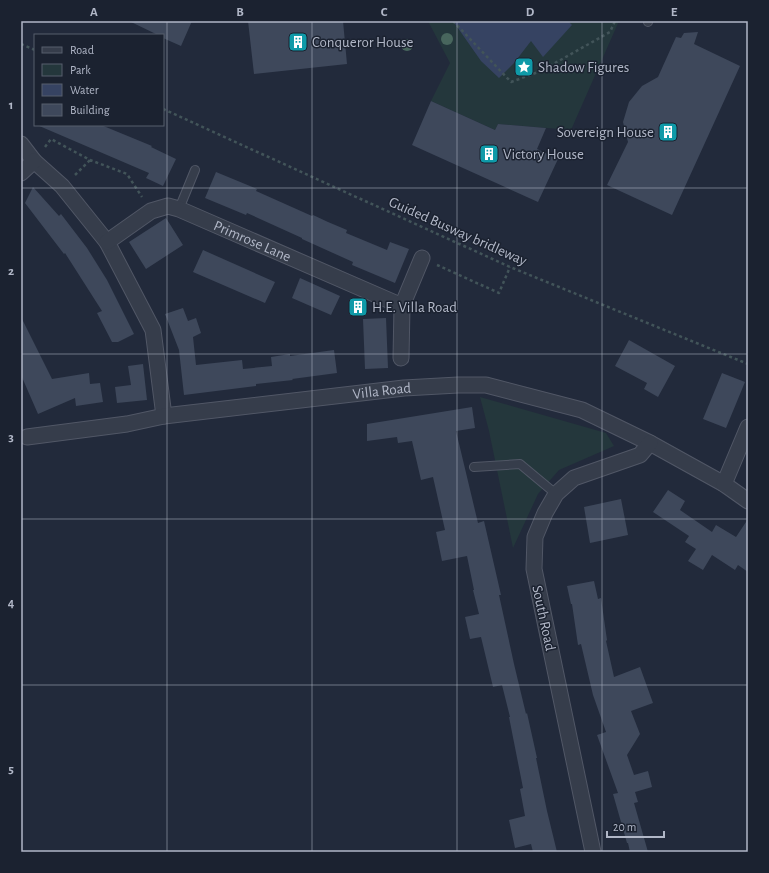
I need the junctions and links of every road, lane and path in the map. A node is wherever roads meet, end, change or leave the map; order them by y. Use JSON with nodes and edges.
{"nodes":[{"id":1,"x":453,"y":21,"type":"edge"},
{"id":2,"x":615,"y":21,"type":"edge"},
{"id":3,"x":21,"y":44,"type":"edge"},
{"id":4,"x":34,"y":50,"type":"edge"},
{"id":5,"x":164,"y":109,"type":"edge"},
{"id":6,"x":21,"y":144,"type":"edge"},
{"id":7,"x":34,"y":161,"type":"junction"},
{"id":8,"x":195,"y":170,"type":"dead end"},
{"id":9,"x":21,"y":173,"type":"edge"},
{"id":10,"x":179,"y":209,"type":"junction"},
{"id":11,"x":151,"y":211,"type":"junction"},
{"id":12,"x":107,"y":242,"type":"junction"},
{"id":13,"x":422,"y":258,"type":"joint"},
{"id":14,"x":510,"y":267,"type":"junction"},
{"id":15,"x":402,"y":306,"type":"junction"},
{"id":16,"x":400,"y":358,"type":"dead end"},
{"id":17,"x":748,"y":364,"type":"edge"},
{"id":18,"x":164,"y":416,"type":"junction"},
{"id":19,"x":748,"y":427,"type":"edge"},
{"id":20,"x":24,"y":437,"type":"edge"},
{"id":21,"x":650,"y":443,"type":"junction"},
{"id":22,"x":474,"y":467,"type":"dead end"},
{"id":23,"x":724,"y":484,"type":"junction"},
{"id":24,"x":556,"y":494,"type":"junction"},
{"id":25,"x":748,"y":501,"type":"edge"},
{"id":26,"x":593,"y":852,"type":"edge"}],
"edges":[{"from":1,"to":2,"type":"path"},
{"from":3,"to":4,"type":"path"},
{"from":5,"to":14,"type":"path","name":"Guided Busway bridleway"},
{"from":6,"to":7,"type":"street"},
{"from":7,"to":9,"type":"street"},
{"from":7,"to":11,"type":"path"},
{"from":7,"to":12,"type":"street"},
{"from":8,"to":10,"type":"lane"},
{"from":10,"to":11,"type":"street","name":"Primrose Lane"},
{"from":10,"to":15,"type":"street","name":"Primrose Lane"},
{"from":11,"to":12,"type":"street","name":"Primrose Lane"},
{"from":12,"to":18,"type":"street"},
{"from":13,"to":14,"type":"path"},
{"from":13,"to":15,"type":"street"},
{"from":14,"to":17,"type":"path","name":"Guided Busway bridleway"},
{"from":15,"to":16,"type":"street"},
{"from":18,"to":20,"type":"street","name":"Villa Road"},
{"from":18,"to":21,"type":"street","name":"Villa Road"},
{"from":19,"to":23,"type":"street"},
{"from":21,"to":23,"type":"street","name":"Villa Road"},
{"from":21,"to":24,"type":"street","name":"South Road"},
{"from":22,"to":24,"type":"lane"},
{"from":23,"to":25,"type":"street","name":"Villa Road"},
{"from":24,"to":26,"type":"street","name":"South Road"}]}
